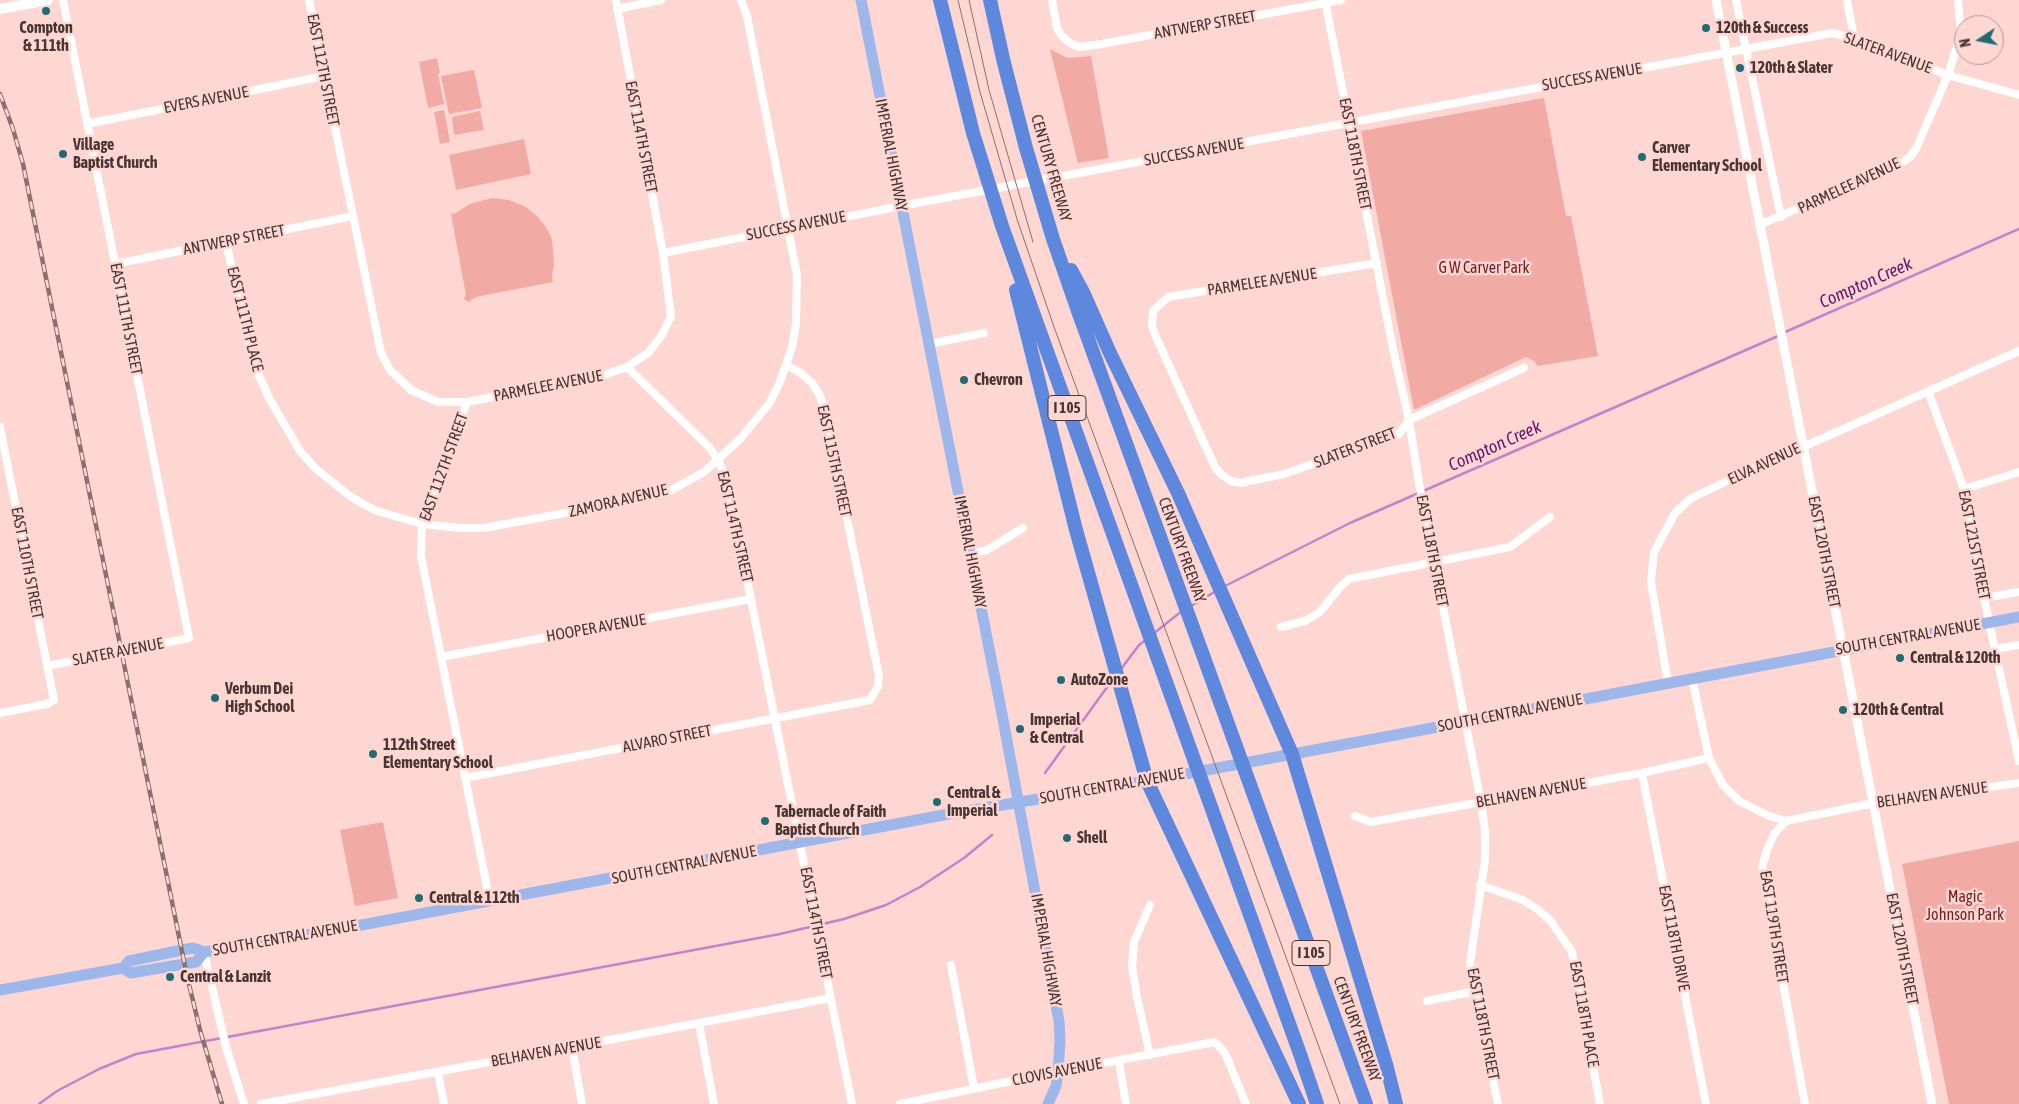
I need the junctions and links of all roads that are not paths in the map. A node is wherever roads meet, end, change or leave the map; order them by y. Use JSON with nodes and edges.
{"nodes":[{"id":1,"x":48,"y":0,"type":"edge"},
{"id":2,"x":63,"y":0,"type":"edge"},
{"id":3,"x":309,"y":0,"type":"edge"},
{"id":4,"x":616,"y":0,"type":"edge"},
{"id":5,"x":662,"y":0,"type":"edge"},
{"id":6,"x":741,"y":0,"type":"edge"},
{"id":7,"x":861,"y":0,"type":"edge"},
{"id":8,"x":940,"y":0,"type":"edge"},
{"id":9,"x":990,"y":0,"type":"edge"},
{"id":10,"x":1052,"y":0,"type":"edge"},
{"id":11,"x":1341,"y":0,"type":"edge"},
{"id":12,"x":1716,"y":0,"type":"edge"},
{"id":13,"x":1736,"y":0,"type":"edge"},
{"id":14,"x":1847,"y":0,"type":"edge"},
{"id":15,"x":1958,"y":0,"type":"edge"},
{"id":16,"x":1325,"y":2,"type":"edge"},
{"id":17,"x":0,"y":9,"type":"edge"},
{"id":18,"x":617,"y":9,"type":"junction"},
{"id":19,"x":1854,"y":38,"type":"junction"},
{"id":20,"x":1746,"y":49,"type":"junction"},
{"id":21,"x":1726,"y":53,"type":"junction"},
{"id":22,"x":1948,"y":75,"type":"junction"},
{"id":23,"x":324,"y":76,"type":"junction"},
{"id":24,"x":2019,"y":96,"type":"edge"},
{"id":25,"x":1349,"y":123,"type":"junction"},
{"id":26,"x":88,"y":124,"type":"junction"},
{"id":27,"x":901,"y":206,"type":"junction"},
{"id":28,"x":353,"y":216,"type":"junction"},
{"id":29,"x":1780,"y":217,"type":"junction"},
{"id":30,"x":1759,"y":225,"type":"junction"},
{"id":31,"x":1002,"y":226,"type":"junction"},
{"id":32,"x":788,"y":228,"type":"junction"},
{"id":33,"x":1053,"y":239,"type":"junction"},
{"id":34,"x":226,"y":242,"type":"junction"},
{"id":35,"x":663,"y":253,"type":"junction"},
{"id":36,"x":1377,"y":262,"type":"junction"},
{"id":37,"x":115,"y":264,"type":"junction"},
{"id":38,"x":984,"y":333,"type":"dead end"},
{"id":39,"x":929,"y":344,"type":"junction"},
{"id":40,"x":2019,"y":351,"type":"edge"},
{"id":41,"x":786,"y":365,"type":"junction"},
{"id":42,"x":627,"y":368,"type":"junction"},
{"id":43,"x":1524,"y":368,"type":"dead end"},
{"id":44,"x":1928,"y":391,"type":"junction"},
{"id":45,"x":468,"y":402,"type":"junction"},
{"id":46,"x":1409,"y":420,"type":"junction"},
{"id":47,"x":0,"y":427,"type":"edge"},
{"id":48,"x":1803,"y":446,"type":"junction"},
{"id":49,"x":718,"y":460,"type":"junction"},
{"id":50,"x":2019,"y":472,"type":"edge"},
{"id":51,"x":1232,"y":481,"type":"joint"},
{"id":52,"x":1964,"y":489,"type":"junction"},
{"id":53,"x":1550,"y":517,"type":"dead end"},
{"id":54,"x":422,"y":524,"type":"junction"},
{"id":55,"x":1023,"y":528,"type":"dead end"},
{"id":56,"x":970,"y":554,"type":"junction"},
{"id":57,"x":1434,"y":561,"type":"junction"},
{"id":58,"x":2019,"y":592,"type":"edge"},
{"id":59,"x":1984,"y":598,"type":"junction"},
{"id":60,"x":751,"y":599,"type":"junction"},
{"id":61,"x":2019,"y":617,"type":"edge"},
{"id":62,"x":1989,"y":623,"type":"junction"},
{"id":63,"x":1281,"y":627,"type":"dead end"},
{"id":64,"x":189,"y":638,"type":"joint"},
{"id":65,"x":2019,"y":645,"type":"edge"},
{"id":66,"x":1843,"y":649,"type":"junction"},
{"id":67,"x":1995,"y":649,"type":"junction"},
{"id":68,"x":440,"y":657,"type":"junction"},
{"id":69,"x":47,"y":666,"type":"junction"},
{"id":70,"x":1692,"y":678,"type":"junction"},
{"id":71,"x":1668,"y":682,"type":"junction"},
{"id":72,"x":870,"y":700,"type":"joint"},
{"id":73,"x":0,"y":713,"type":"edge"},
{"id":74,"x":775,"y":718,"type":"junction"},
{"id":75,"x":1465,"y":722,"type":"junction"},
{"id":76,"x":1292,"y":754,"type":"junction"},
{"id":77,"x":1709,"y":758,"type":"junction"},
{"id":78,"x":2019,"y":761,"type":"edge"},
{"id":79,"x":1642,"y":773,"type":"junction"},
{"id":80,"x":465,"y":778,"type":"junction"},
{"id":81,"x":1147,"y":781,"type":"junction"},
{"id":82,"x":2019,"y":784,"type":"edge"},
{"id":83,"x":1481,"y":802,"type":"junction"},
{"id":84,"x":1018,"y":803,"type":"junction"},
{"id":85,"x":1874,"y":803,"type":"junction"},
{"id":86,"x":1354,"y":816,"type":"dead end"},
{"id":87,"x":1786,"y":821,"type":"junction"},
{"id":88,"x":800,"y":844,"type":"junction"},
{"id":89,"x":1480,"y":885,"type":"junction"},
{"id":90,"x":490,"y":902,"type":"junction"},
{"id":91,"x":1150,"y":905,"type":"dead end"},
{"id":92,"x":204,"y":952,"type":"junction"},
{"id":93,"x":952,"y":965,"type":"dead end"},
{"id":94,"x":0,"y":990,"type":"edge"},
{"id":95,"x":1476,"y":991,"type":"junction"},
{"id":96,"x":831,"y":998,"type":"junction"},
{"id":97,"x":1427,"y":1001,"type":"dead end"},
{"id":98,"x":699,"y":1024,"type":"junction"},
{"id":99,"x":572,"y":1048,"type":"junction"},
{"id":100,"x":1150,"y":1055,"type":"junction"},
{"id":101,"x":1119,"y":1061,"type":"junction"},
{"id":102,"x":438,"y":1072,"type":"junction"},
{"id":103,"x":1058,"y":1072,"type":"junction"},
{"id":104,"x":974,"y":1088,"type":"junction"},
{"id":105,"x":244,"y":1104,"type":"edge"},
{"id":106,"x":261,"y":1104,"type":"edge"},
{"id":107,"x":444,"y":1104,"type":"edge"},
{"id":108,"x":582,"y":1104,"type":"edge"},
{"id":109,"x":714,"y":1104,"type":"edge"},
{"id":110,"x":852,"y":1104,"type":"edge"},
{"id":111,"x":900,"y":1104,"type":"edge"},
{"id":112,"x":1048,"y":1104,"type":"edge"},
{"id":113,"x":1126,"y":1104,"type":"edge"},
{"id":114,"x":1246,"y":1104,"type":"edge"},
{"id":115,"x":1299,"y":1104,"type":"edge"},
{"id":116,"x":1317,"y":1104,"type":"edge"},
{"id":117,"x":1366,"y":1104,"type":"edge"},
{"id":118,"x":1396,"y":1104,"type":"edge"},
{"id":119,"x":1498,"y":1104,"type":"edge"},
{"id":120,"x":1600,"y":1104,"type":"edge"},
{"id":121,"x":1706,"y":1104,"type":"edge"},
{"id":122,"x":1805,"y":1104,"type":"edge"},
{"id":123,"x":1932,"y":1104,"type":"edge"}],
"edges":[{"from":1,"to":17,"type":"main road"},
{"from":2,"to":26,"type":"street","name":"EAST 111TH STREET"},
{"from":3,"to":23,"type":"street","name":"EAST 112TH STREET"},
{"from":4,"to":18,"type":"street","name":"EAST 114TH STREET"},
{"from":5,"to":18,"type":"street"},
{"from":6,"to":32,"type":"street"},
{"from":7,"to":27,"type":"main road","name":"IMPERIAL HIGHWAY"},
{"from":8,"to":31,"type":"highway","number":"I 105"},
{"from":9,"to":33,"type":"highway","name":"CENTURY FREEWAY","number":"I 105"},
{"from":10,"to":16,"type":"street","name":"ANTWERP STREET"},
{"from":11,"to":16,"type":"street","name":"ANTWERP STREET"},
{"from":12,"to":21,"type":"street","name":"EAST 120TH STREET"},
{"from":13,"to":20,"type":"street"},
{"from":14,"to":19,"type":"street"},
{"from":15,"to":22,"type":"street","name":"PARMELEE AVENUE"},
{"from":16,"to":25,"type":"street","name":"EAST 118TH STREET"},
{"from":18,"to":35,"type":"street","name":"EAST 114TH STREET"},
{"from":19,"to":20,"type":"street","name":"SLATER AVENUE"},
{"from":19,"to":22,"type":"street","name":"SLATER AVENUE"},
{"from":20,"to":21,"type":"street","name":"SLATER AVENUE"},
{"from":20,"to":29,"type":"street"},
{"from":21,"to":25,"type":"street","name":"SUCCESS AVENUE"},
{"from":21,"to":30,"type":"street","name":"EAST 120TH STREET"},
{"from":22,"to":24,"type":"street","name":"SLATER AVENUE"},
{"from":22,"to":29,"type":"street","name":"PARMELEE AVENUE"},
{"from":23,"to":26,"type":"street","name":"EVERS AVENUE"},
{"from":23,"to":28,"type":"street","name":"EAST 112TH STREET"},
{"from":25,"to":27,"type":"street","name":"SUCCESS AVENUE"},
{"from":25,"to":36,"type":"street","name":"EAST 118TH STREET"},
{"from":26,"to":37,"type":"street","name":"EAST 111TH STREET"},
{"from":27,"to":32,"type":"street","name":"SUCCESS AVENUE"},
{"from":27,"to":39,"type":"main road","name":"IMPERIAL HIGHWAY"},
{"from":28,"to":34,"type":"street","name":"ANTWERP STREET"},
{"from":28,"to":45,"type":"street","name":"EAST 112TH STREET"},
{"from":29,"to":30,"type":"street","name":"PARMELEE AVENUE"},
{"from":30,"to":48,"type":"street","name":"EAST 120TH STREET"},
{"from":31,"to":81,"type":"highway"},
{"from":31,"to":116,"type":"highway","number":"I 105"},
{"from":32,"to":35,"type":"street","name":"SUCCESS AVENUE"},
{"from":32,"to":41,"type":"street"},
{"from":33,"to":76,"type":"highway"},
{"from":33,"to":117,"type":"highway","name":"CENTURY FREEWAY","number":"I 105"},
{"from":34,"to":37,"type":"street","name":"ANTWERP STREET"},
{"from":34,"to":54,"type":"street","name":"EAST 111TH PLACE"},
{"from":35,"to":42,"type":"street","name":"EAST 114TH STREET"},
{"from":36,"to":46,"type":"street","name":"EAST 118TH STREET"},
{"from":36,"to":51,"type":"street","name":"PARMELEE AVENUE"},
{"from":37,"to":64,"type":"street","name":"EAST 111TH STREET"},
{"from":38,"to":39,"type":"street"},
{"from":39,"to":56,"type":"main road","name":"IMPERIAL HIGHWAY"},
{"from":40,"to":44,"type":"street","name":"ELVA AVENUE"},
{"from":41,"to":49,"type":"street","name":"ZAMORA AVENUE"},
{"from":41,"to":72,"type":"street","name":"EAST 115TH STREET"},
{"from":42,"to":45,"type":"street","name":"PARMELEE AVENUE"},
{"from":42,"to":49,"type":"street","name":"EAST 114TH STREET"},
{"from":43,"to":46,"type":"street","name":"SLATER STREET"},
{"from":44,"to":48,"type":"street","name":"ELVA AVENUE"},
{"from":44,"to":52,"type":"street","name":"EAST 121ST STREET"},
{"from":45,"to":54,"type":"street","name":"EAST 112TH STREET"},
{"from":46,"to":51,"type":"street","name":"SLATER STREET"},
{"from":46,"to":57,"type":"street","name":"EAST 118TH STREET"},
{"from":47,"to":69,"type":"street","name":"EAST 110TH STREET"},
{"from":48,"to":66,"type":"street","name":"EAST 120TH STREET"},
{"from":48,"to":71,"type":"street","name":"ELVA AVENUE"},
{"from":49,"to":54,"type":"street","name":"ZAMORA AVENUE"},
{"from":49,"to":60,"type":"street","name":"EAST 114TH STREET"},
{"from":50,"to":52,"type":"street"},
{"from":52,"to":59,"type":"street","name":"EAST 121ST STREET"},
{"from":53,"to":57,"type":"street"},
{"from":54,"to":68,"type":"street","name":"EAST 112TH STREET"},
{"from":55,"to":56,"type":"street"},
{"from":56,"to":84,"type":"main road","name":"IMPERIAL HIGHWAY"},
{"from":57,"to":63,"type":"street"},
{"from":57,"to":75,"type":"street","name":"EAST 118TH STREET"},
{"from":58,"to":59,"type":"street","name":"SOUTH CENTRAL AVENUE"},
{"from":59,"to":62,"type":"street","name":"EAST 121ST STREET"},
{"from":60,"to":68,"type":"street","name":"HOOPER AVENUE"},
{"from":60,"to":74,"type":"street","name":"EAST 114TH STREET"},
{"from":61,"to":62,"type":"main road","name":"SOUTH CENTRAL AVENUE"},
{"from":62,"to":66,"type":"main road","name":"SOUTH CENTRAL AVENUE"},
{"from":62,"to":67,"type":"street","name":"EAST 121ST STREET"},
{"from":64,"to":69,"type":"street","name":"SLATER AVENUE"},
{"from":65,"to":67,"type":"street","name":"SOUTH CENTRAL AVENUE"},
{"from":66,"to":70,"type":"main road","name":"SOUTH CENTRAL AVENUE"},
{"from":66,"to":85,"type":"street","name":"EAST 120TH STREET"},
{"from":67,"to":78,"type":"street","name":"EAST 121ST STREET"},
{"from":68,"to":80,"type":"street","name":"EAST 112TH STREET"},
{"from":69,"to":73,"type":"street","name":"EAST 110TH STREET"},
{"from":70,"to":71,"type":"main road","name":"SOUTH CENTRAL AVENUE"},
{"from":70,"to":77,"type":"street"},
{"from":71,"to":75,"type":"main road","name":"SOUTH CENTRAL AVENUE"},
{"from":72,"to":74,"type":"street","name":"ALVARO STREET"},
{"from":74,"to":80,"type":"street","name":"ALVARO STREET"},
{"from":74,"to":88,"type":"street","name":"EAST 114TH STREET"},
{"from":75,"to":76,"type":"main road","name":"SOUTH CENTRAL AVENUE"},
{"from":75,"to":83,"type":"street","name":"EAST 118TH STREET"},
{"from":76,"to":81,"type":"main road","name":"SOUTH CENTRAL AVENUE"},
{"from":76,"to":118,"type":"highway"},
{"from":77,"to":79,"type":"street","name":"BELHAVEN AVENUE"},
{"from":77,"to":87,"type":"street"},
{"from":79,"to":83,"type":"street","name":"BELHAVEN AVENUE"},
{"from":79,"to":121,"type":"street","name":"EAST 118TH DRIVE"},
{"from":80,"to":90,"type":"street","name":"EAST 112TH STREET"},
{"from":81,"to":84,"type":"main road","name":"SOUTH CENTRAL AVENUE"},
{"from":81,"to":115,"type":"highway"},
{"from":82,"to":85,"type":"street","name":"BELHAVEN AVENUE"},
{"from":83,"to":86,"type":"street","name":"BELHAVEN AVENUE"},
{"from":83,"to":89,"type":"street","name":"EAST 118TH STREET"},
{"from":84,"to":88,"type":"main road","name":"SOUTH CENTRAL AVENUE"},
{"from":84,"to":103,"type":"main road","name":"IMPERIAL HIGHWAY"},
{"from":85,"to":87,"type":"street","name":"BELHAVEN AVENUE"},
{"from":85,"to":123,"type":"street","name":"EAST 120TH STREET"},
{"from":87,"to":122,"type":"street","name":"EAST 119TH STREET"},
{"from":88,"to":90,"type":"main road","name":"SOUTH CENTRAL AVENUE"},
{"from":88,"to":96,"type":"street","name":"EAST 114TH STREET"},
{"from":89,"to":95,"type":"street","name":"EAST 118TH STREET"},
{"from":89,"to":120,"type":"street","name":"EAST 118TH PLACE"},
{"from":90,"to":92,"type":"main road","name":"SOUTH CENTRAL AVENUE"},
{"from":91,"to":100,"type":"street"},
{"from":92,"to":94,"type":"main road","name":"SOUTH CENTRAL AVENUE"},
{"from":92,"to":105,"type":"street"},
{"from":93,"to":104,"type":"street"},
{"from":95,"to":97,"type":"street"},
{"from":95,"to":119,"type":"street","name":"EAST 118TH STREET"},
{"from":96,"to":98,"type":"street","name":"BELHAVEN AVENUE"},
{"from":96,"to":110,"type":"street","name":"EAST 114TH STREET"},
{"from":98,"to":99,"type":"street","name":"BELHAVEN AVENUE"},
{"from":98,"to":109,"type":"street"},
{"from":99,"to":102,"type":"street","name":"BELHAVEN AVENUE"},
{"from":99,"to":108,"type":"street"},
{"from":100,"to":101,"type":"street","name":"CLOVIS AVENUE"},
{"from":100,"to":114,"type":"street","name":"CLOVIS AVENUE"},
{"from":101,"to":103,"type":"street","name":"CLOVIS AVENUE"},
{"from":101,"to":113,"type":"street"},
{"from":102,"to":106,"type":"street","name":"BELHAVEN AVENUE"},
{"from":102,"to":107,"type":"street"},
{"from":103,"to":104,"type":"street","name":"CLOVIS AVENUE"},
{"from":103,"to":112,"type":"main road","name":"IMPERIAL HIGHWAY"},
{"from":104,"to":111,"type":"street","name":"CLOVIS AVENUE"}]}
